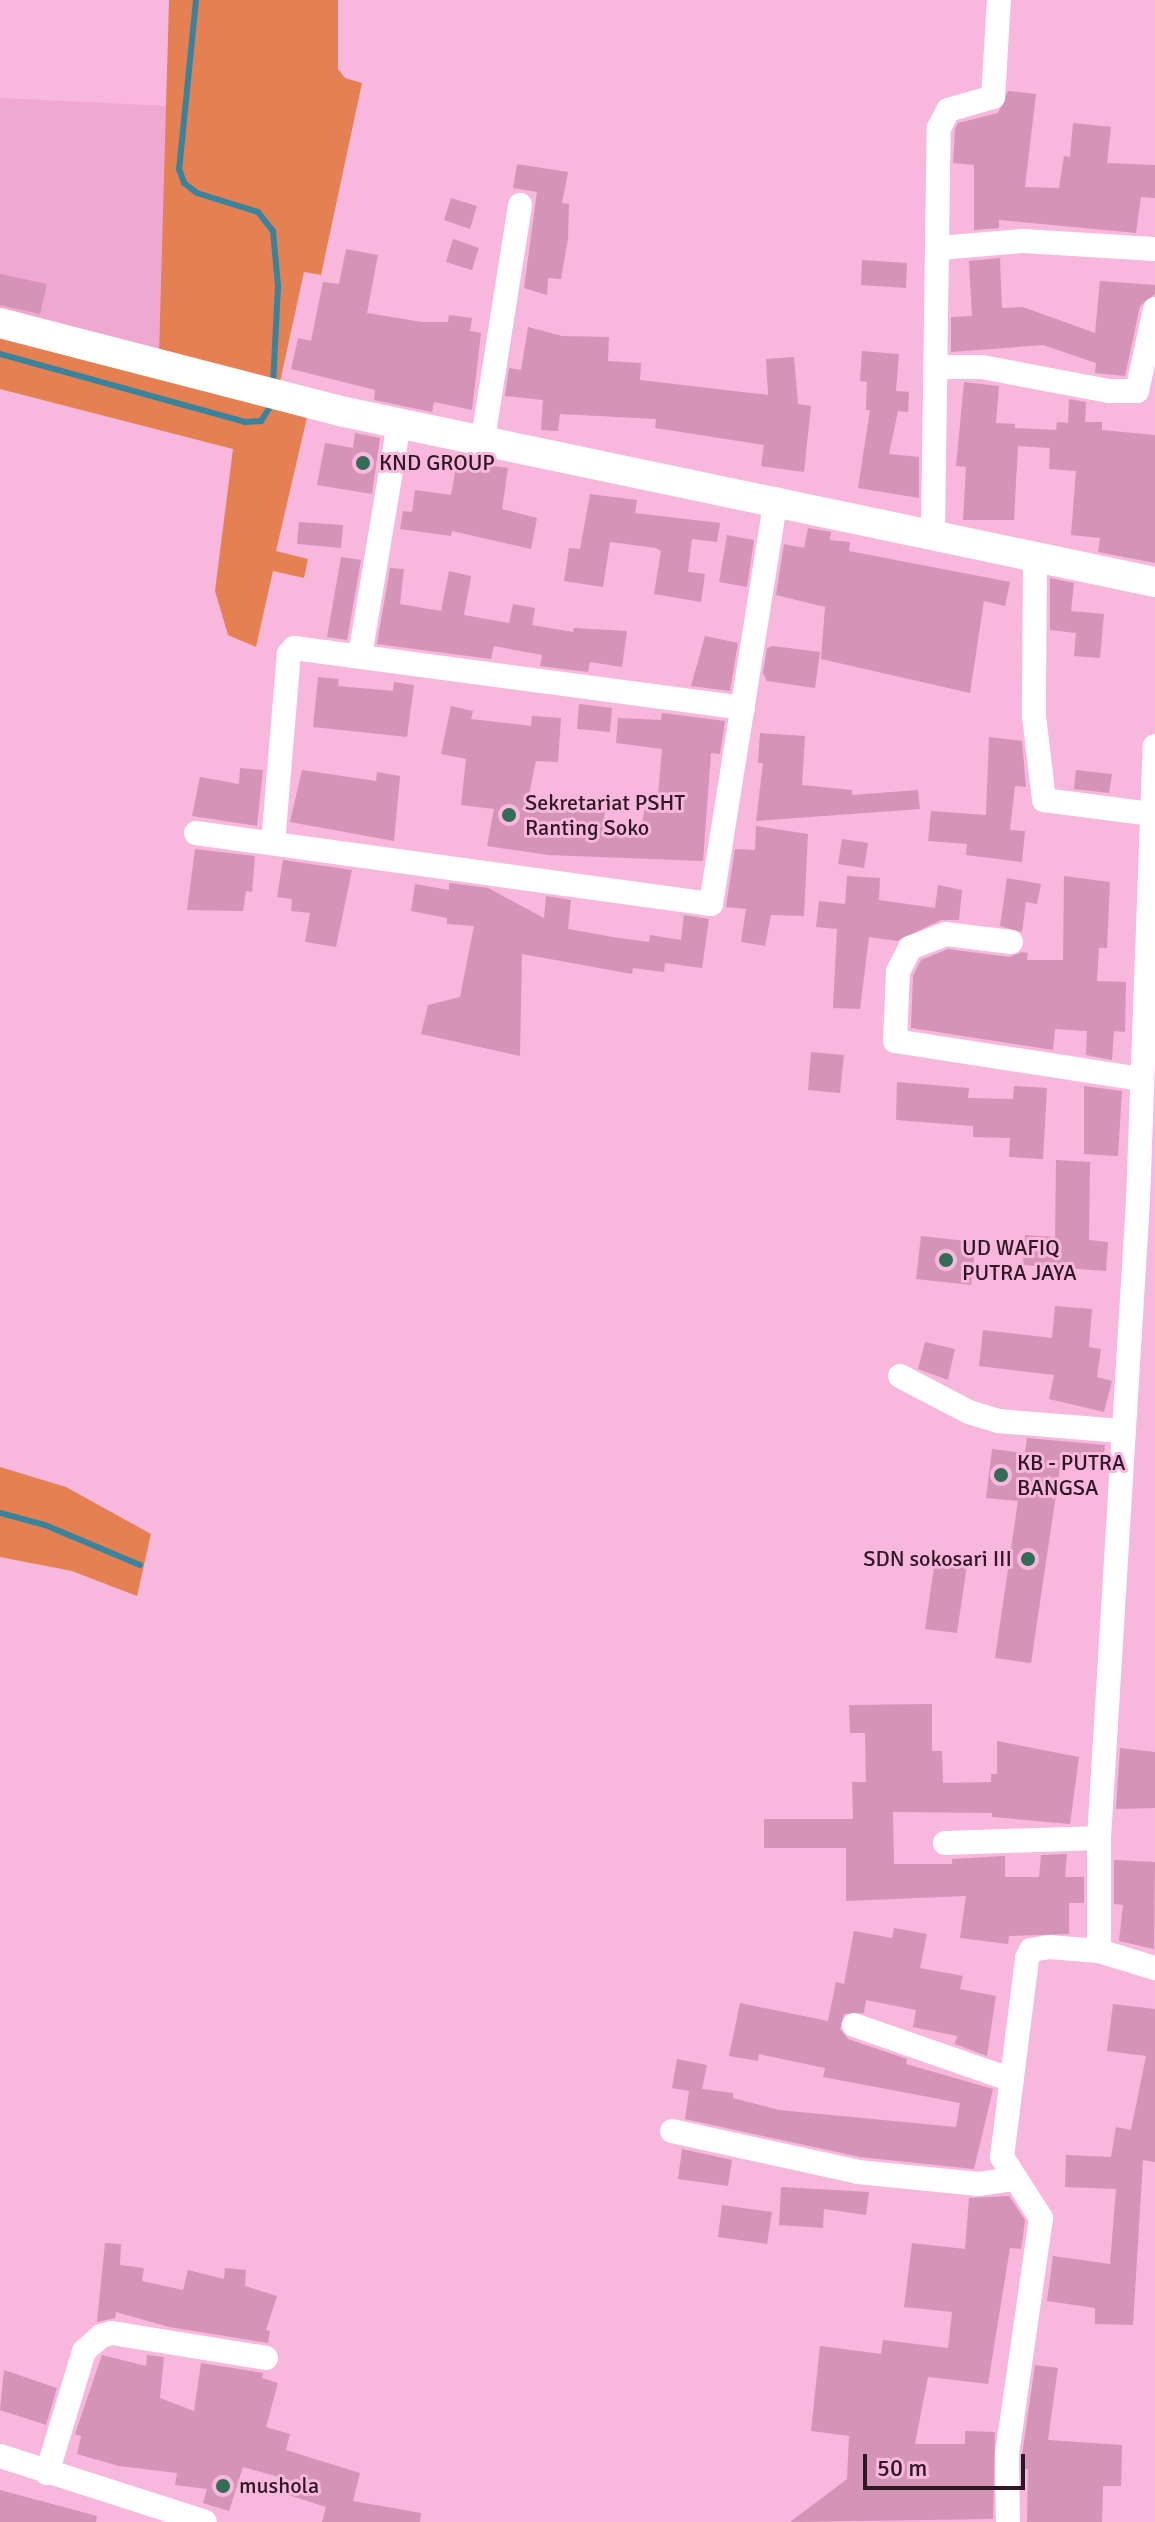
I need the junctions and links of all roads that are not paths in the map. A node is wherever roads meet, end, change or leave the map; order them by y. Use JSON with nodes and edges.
{"nodes":[{"id":1,"x":999,"y":0,"type":"edge"},
{"id":2,"x":520,"y":205,"type":"dead end"},
{"id":3,"x":939,"y":248,"type":"junction"},
{"id":4,"x":1155,"y":249,"type":"edge"},
{"id":5,"x":1155,"y":309,"type":"edge"},
{"id":6,"x":0,"y":323,"type":"edge"},
{"id":7,"x":939,"y":367,"type":"junction"},
{"id":8,"x":1146,"y":394,"type":"edge"},
{"id":9,"x":399,"y":423,"type":"junction"},
{"id":10,"x":483,"y":439,"type":"junction"},
{"id":11,"x":776,"y":499,"type":"junction"},
{"id":12,"x":933,"y":533,"type":"junction"},
{"id":13,"x":1035,"y":555,"type":"junction"},
{"id":14,"x":1155,"y":582,"type":"edge"},
{"id":15,"x":360,"y":656,"type":"junction"},
{"id":16,"x":743,"y":708,"type":"junction"},
{"id":17,"x":1155,"y":746,"type":"edge"},
{"id":18,"x":1152,"y":814,"type":"junction"},
{"id":19,"x":196,"y":833,"type":"dead end"},
{"id":20,"x":273,"y":843,"type":"junction"},
{"id":21,"x":1011,"y":942,"type":"dead end"},
{"id":22,"x":1140,"y":1079,"type":"junction"},
{"id":23,"x":900,"y":1376,"type":"dead end"},
{"id":24,"x":1122,"y":1431,"type":"junction"},
{"id":25,"x":1099,"y":1838,"type":"junction"},
{"id":26,"x":945,"y":1843,"type":"dead end"},
{"id":27,"x":1099,"y":1951,"type":"junction"},
{"id":28,"x":1155,"y":1968,"type":"edge"},
{"id":29,"x":854,"y":2025,"type":"dead end"},
{"id":30,"x":1012,"y":2080,"type":"junction"},
{"id":31,"x":672,"y":2131,"type":"dead end"},
{"id":32,"x":1013,"y":2179,"type":"junction"},
{"id":33,"x":266,"y":2358,"type":"dead end"},
{"id":34,"x":0,"y":2456,"type":"edge"},
{"id":35,"x":47,"y":2473,"type":"junction"},
{"id":36,"x":205,"y":2522,"type":"edge"},
{"id":37,"x":1008,"y":2522,"type":"edge"}],
"edges":[{"from":1,"to":3,"type":"street"},
{"from":2,"to":10,"type":"street"},
{"from":3,"to":4,"type":"street"},
{"from":3,"to":7,"type":"street"},
{"from":5,"to":8,"type":"street"},
{"from":6,"to":9,"type":"street"},
{"from":7,"to":8,"type":"street"},
{"from":7,"to":12,"type":"street"},
{"from":9,"to":10,"type":"street"},
{"from":9,"to":15,"type":"street"},
{"from":10,"to":11,"type":"street"},
{"from":11,"to":12,"type":"street"},
{"from":11,"to":16,"type":"street"},
{"from":12,"to":13,"type":"street"},
{"from":13,"to":14,"type":"street"},
{"from":13,"to":18,"type":"street"},
{"from":15,"to":16,"type":"street"},
{"from":15,"to":20,"type":"street"},
{"from":16,"to":20,"type":"street"},
{"from":17,"to":18,"type":"street"},
{"from":18,"to":22,"type":"street"},
{"from":19,"to":20,"type":"street"},
{"from":21,"to":22,"type":"street"},
{"from":22,"to":24,"type":"street"},
{"from":23,"to":24,"type":"street"},
{"from":24,"to":25,"type":"street"},
{"from":25,"to":26,"type":"street"},
{"from":25,"to":27,"type":"street"},
{"from":27,"to":28,"type":"street"},
{"from":27,"to":30,"type":"street"},
{"from":29,"to":30,"type":"street"},
{"from":30,"to":32,"type":"street"},
{"from":31,"to":32,"type":"street"},
{"from":32,"to":37,"type":"street"},
{"from":33,"to":35,"type":"street"},
{"from":34,"to":35,"type":"street"},
{"from":35,"to":36,"type":"street"}]}
